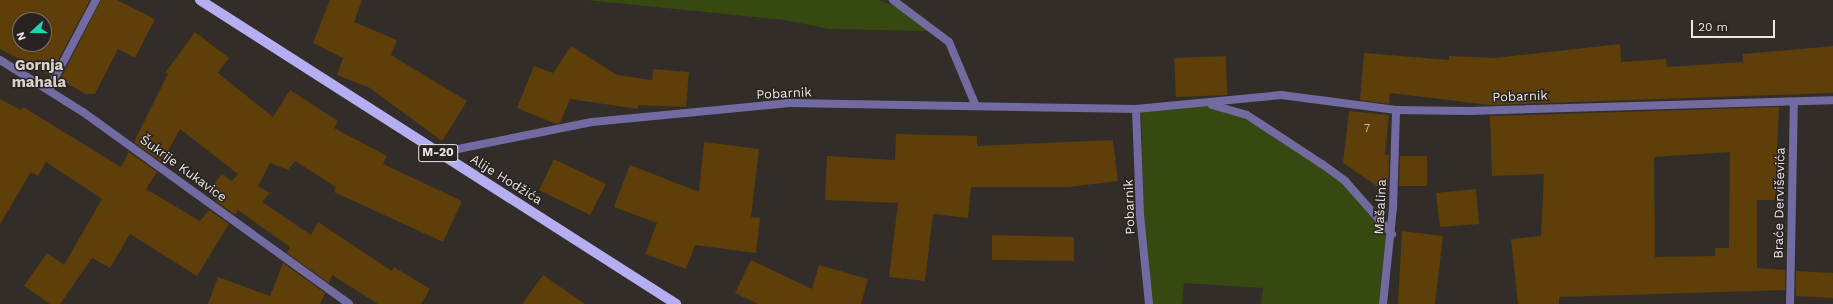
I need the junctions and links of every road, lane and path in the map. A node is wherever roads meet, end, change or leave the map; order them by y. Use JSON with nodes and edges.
{"nodes":[{"id":1,"x":96,"y":0,"type":"edge"},
{"id":2,"x":200,"y":0,"type":"edge"},
{"id":3,"x":893,"y":0,"type":"edge"},
{"id":4,"x":0,"y":60,"type":"edge"},
{"id":5,"x":48,"y":89,"type":"junction"},
{"id":6,"x":1833,"y":100,"type":"edge"},
{"id":7,"x":1794,"y":102,"type":"junction"},
{"id":8,"x":975,"y":104,"type":"junction"},
{"id":9,"x":1209,"y":104,"type":"junction"},
{"id":10,"x":1136,"y":108,"type":"junction"},
{"id":11,"x":1396,"y":110,"type":"junction"},
{"id":12,"x":438,"y":153,"type":"junction"},
{"id":13,"x":1392,"y":234,"type":"junction"},
{"id":14,"x":349,"y":304,"type":"edge"},
{"id":15,"x":676,"y":304,"type":"edge"},
{"id":16,"x":1149,"y":304,"type":"edge"},
{"id":17,"x":1383,"y":304,"type":"edge"},
{"id":18,"x":1790,"y":304,"type":"edge"}],
"edges":[{"from":1,"to":5,"type":"street"},
{"from":2,"to":12,"type":"main road","name":"Alije Hodžića","number":"M-20"},
{"from":3,"to":8,"type":"street"},
{"from":4,"to":5,"type":"street","name":"Šukrije Kukavice"},
{"from":5,"to":14,"type":"street","name":"Šukrije Kukavice"},
{"from":6,"to":7,"type":"street","name":"Pobarnik"},
{"from":7,"to":11,"type":"street","name":"Pobarnik"},
{"from":7,"to":18,"type":"street","name":"Braće Derviševića"},
{"from":8,"to":10,"type":"street","name":"Pobarnik"},
{"from":8,"to":12,"type":"street","name":"Pobarnik"},
{"from":9,"to":10,"type":"street","name":"Pobarnik"},
{"from":9,"to":11,"type":"street","name":"Pobarnik"},
{"from":9,"to":13,"type":"street","name":"Pobarnik"},
{"from":10,"to":16,"type":"street","name":"Pobarnik"},
{"from":11,"to":13,"type":"street","name":"Mašalina"},
{"from":12,"to":15,"type":"main road","name":"Alije Hodžića","number":"M-20"},
{"from":13,"to":17,"type":"street","name":"Mašalina"}]}
